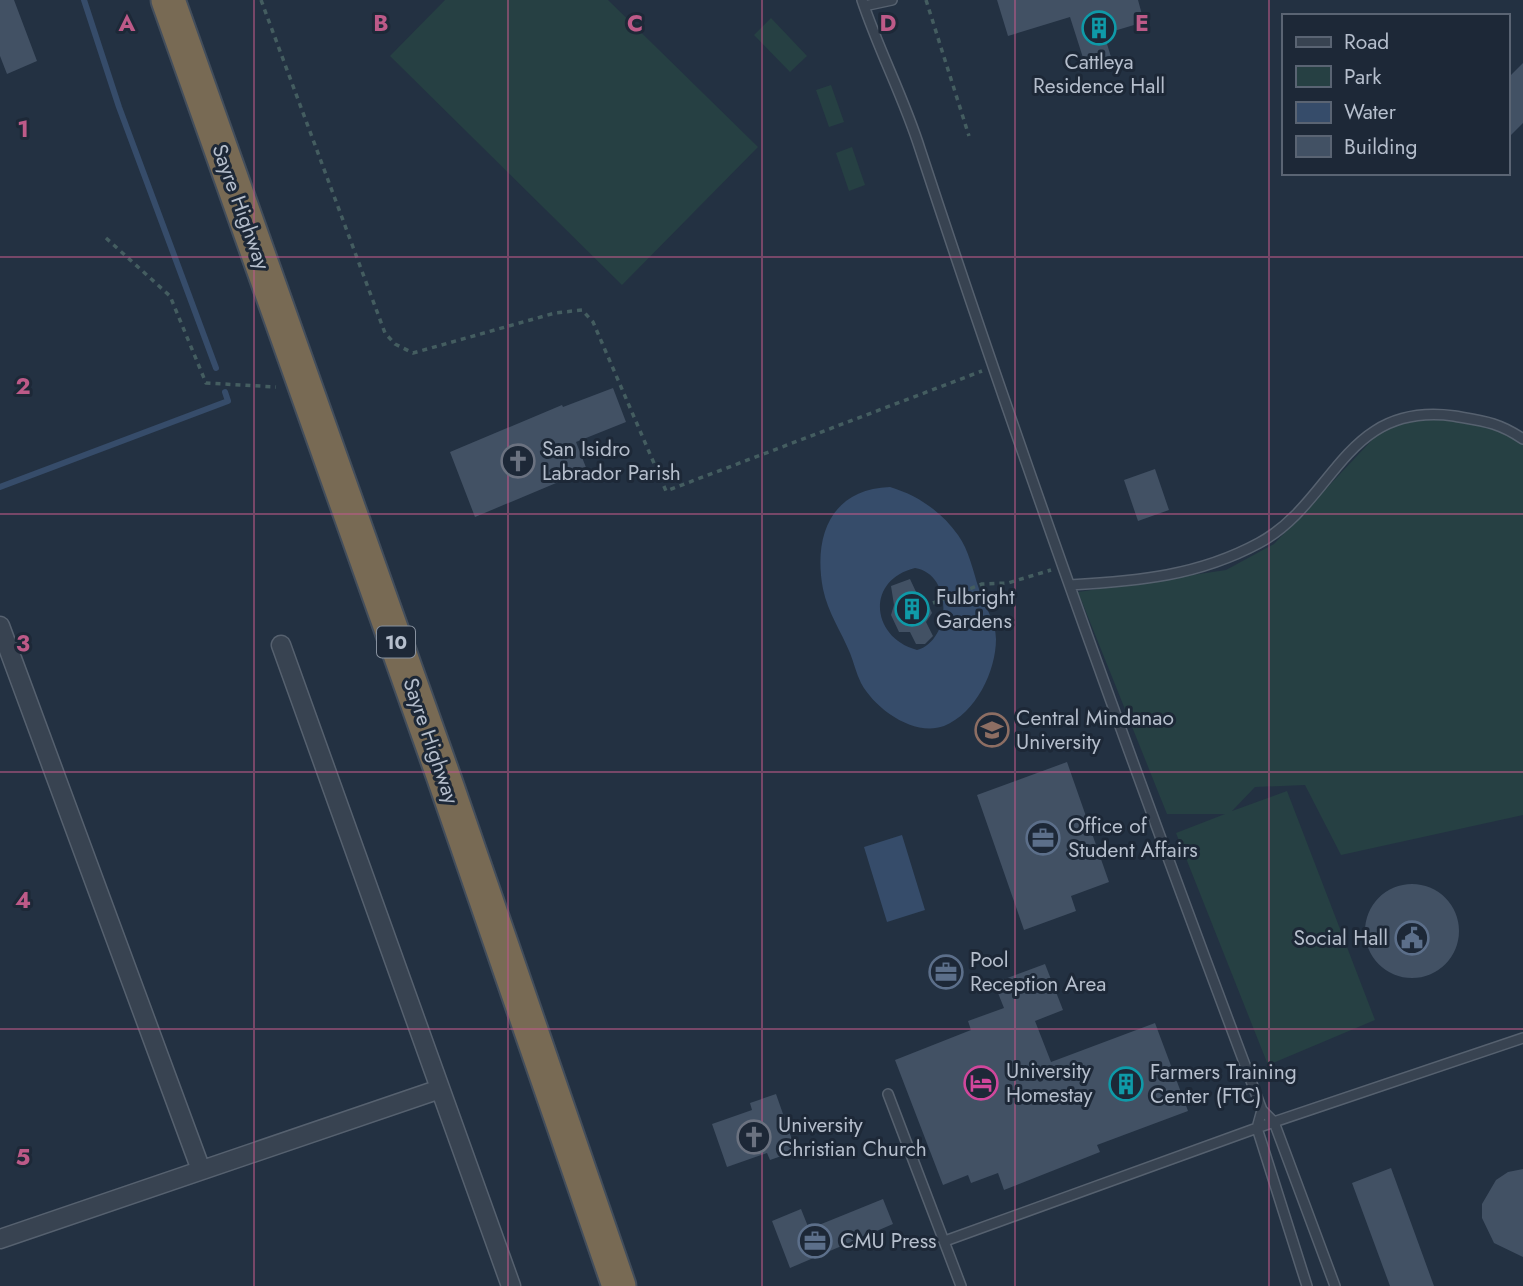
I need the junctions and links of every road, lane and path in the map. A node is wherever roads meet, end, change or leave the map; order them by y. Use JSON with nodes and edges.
{"nodes":[{"id":1,"x":168,"y":0,"type":"edge"},
{"id":2,"x":261,"y":0,"type":"edge"},
{"id":3,"x":892,"y":0,"type":"edge"},
{"id":4,"x":926,"y":0,"type":"edge"},
{"id":5,"x":863,"y":3,"type":"edge"},
{"id":6,"x":969,"y":136,"type":"dead end"},
{"id":7,"x":106,"y":238,"type":"dead end"},
{"id":8,"x":993,"y":367,"type":"junction"},
{"id":9,"x":306,"y":389,"type":"junction"},
{"id":10,"x":1523,"y":439,"type":"edge"},
{"id":11,"x":1063,"y":566,"type":"junction"},
{"id":12,"x":1070,"y":585,"type":"junction"},
{"id":13,"x":933,"y":603,"type":"dead end"},
{"id":14,"x":0,"y":626,"type":"edge"},
{"id":15,"x":281,"y":645,"type":"dead end"},
{"id":16,"x":1523,"y":1038,"type":"edge"},
{"id":17,"x":440,"y":1089,"type":"junction"},
{"id":18,"x":888,"y":1094,"type":"dead end"},
{"id":19,"x":1262,"y":1110,"type":"junction"},
{"id":20,"x":1274,"y":1122,"type":"junction"},
{"id":21,"x":1257,"y":1128,"type":"junction"},
{"id":22,"x":201,"y":1170,"type":"junction"},
{"id":23,"x":0,"y":1239,"type":"edge"},
{"id":24,"x":945,"y":1241,"type":"junction"},
{"id":25,"x":511,"y":1286,"type":"edge"},
{"id":26,"x":619,"y":1286,"type":"edge"},
{"id":27,"x":961,"y":1286,"type":"edge"},
{"id":28,"x":1307,"y":1286,"type":"edge"},
{"id":29,"x":1335,"y":1286,"type":"edge"}],
"edges":[{"from":1,"to":9,"type":"highway","name":"Sayre Highway","number":"10"},
{"from":2,"to":8,"type":"path"},
{"from":3,"to":5,"type":"lane"},
{"from":4,"to":6,"type":"path"},
{"from":5,"to":8,"type":"lane"},
{"from":7,"to":9,"type":"path"},
{"from":8,"to":11,"type":"lane"},
{"from":9,"to":26,"type":"highway","name":"Sayre Highway","number":"10"},
{"from":10,"to":12,"type":"lane"},
{"from":11,"to":12,"type":"lane"},
{"from":11,"to":13,"type":"path"},
{"from":12,"to":19,"type":"lane"},
{"from":14,"to":22,"type":"street"},
{"from":15,"to":17,"type":"street"},
{"from":16,"to":20,"type":"lane"},
{"from":17,"to":22,"type":"street"},
{"from":17,"to":25,"type":"street"},
{"from":18,"to":24,"type":"lane"},
{"from":19,"to":20,"type":"lane"},
{"from":19,"to":21,"type":"lane"},
{"from":20,"to":21,"type":"lane"},
{"from":20,"to":29,"type":"lane"},
{"from":21,"to":24,"type":"lane"},
{"from":21,"to":28,"type":"lane"},
{"from":22,"to":23,"type":"street"},
{"from":24,"to":27,"type":"lane"}]}
